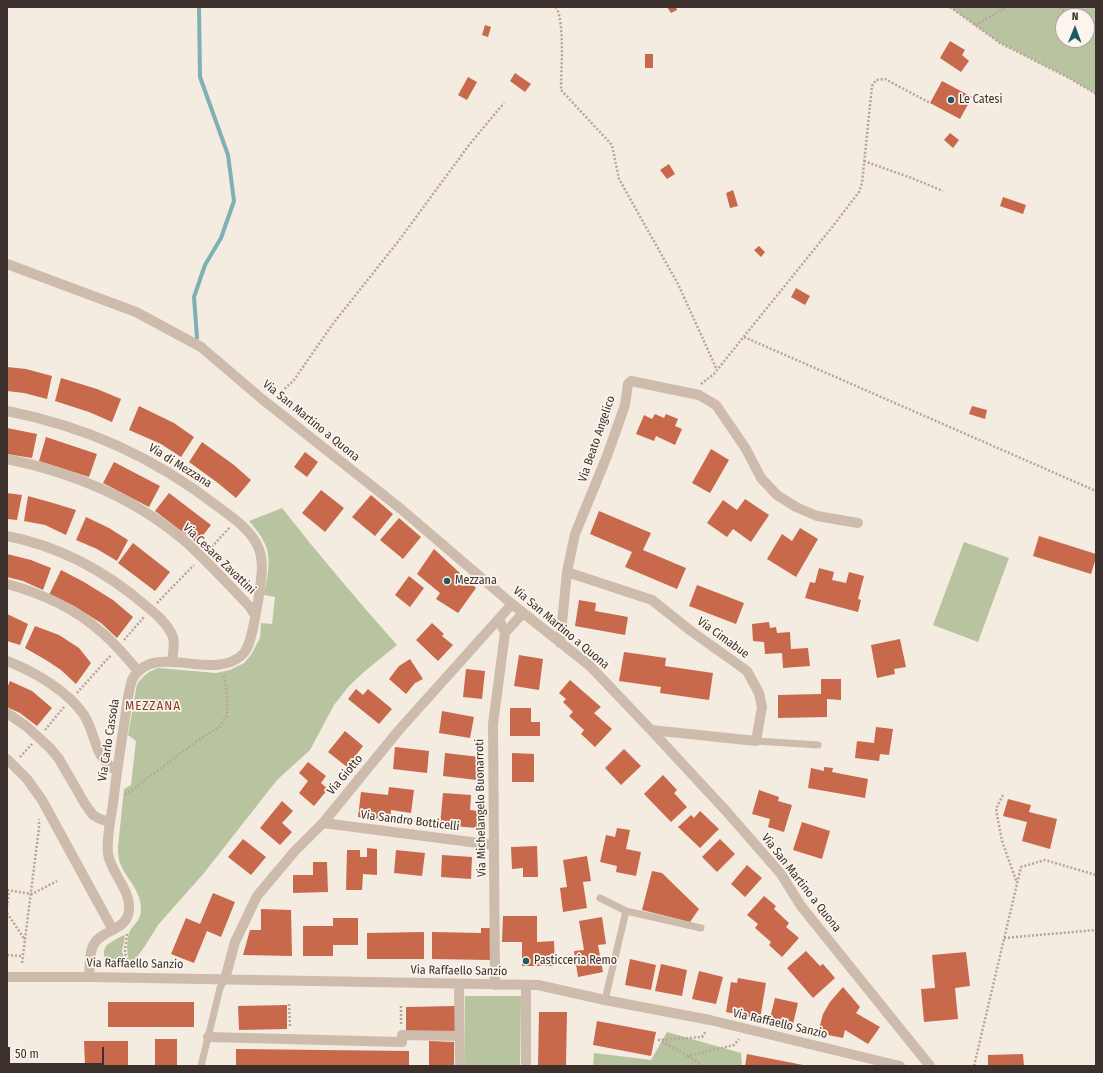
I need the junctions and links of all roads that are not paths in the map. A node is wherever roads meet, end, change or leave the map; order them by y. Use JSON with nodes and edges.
{"nodes":[{"id":1,"x":7,"y":264,"type":"edge"},
{"id":2,"x":7,"y":411,"type":"edge"},
{"id":3,"x":7,"y":459,"type":"edge"},
{"id":4,"x":858,"y":523,"type":"dead end"},
{"id":5,"x":7,"y":536,"type":"edge"},
{"id":6,"x":567,"y":572,"type":"junction"},
{"id":7,"x":7,"y":584,"type":"edge"},
{"id":8,"x":512,"y":604,"type":"junction"},
{"id":9,"x":523,"y":612,"type":"junction"},
{"id":10,"x":255,"y":615,"type":"junction"},
{"id":11,"x":502,"y":617,"type":"junction"},
{"id":12,"x":505,"y":633,"type":"junction"},
{"id":13,"x":560,"y":643,"type":"junction"},
{"id":14,"x":7,"y":661,"type":"edge"},
{"id":15,"x":172,"y":662,"type":"junction"},
{"id":16,"x":138,"y":671,"type":"junction"},
{"id":17,"x":7,"y":713,"type":"edge"},
{"id":18,"x":651,"y":730,"type":"junction"},
{"id":19,"x":756,"y":741,"type":"junction"},
{"id":20,"x":818,"y":745,"type":"dead end"},
{"id":21,"x":7,"y":759,"type":"edge"},
{"id":22,"x":117,"y":771,"type":"junction"},
{"id":23,"x":110,"y":822,"type":"junction"},
{"id":24,"x":323,"y":823,"type":"junction"},
{"id":25,"x":494,"y":845,"type":"junction"},
{"id":26,"x":600,"y":898,"type":"dead end"},
{"id":27,"x":626,"y":911,"type":"junction"},
{"id":28,"x":702,"y":928,"type":"dead end"},
{"id":29,"x":113,"y":930,"type":"junction"},
{"id":30,"x":7,"y":976,"type":"edge"},
{"id":31,"x":89,"y":977,"type":"junction"},
{"id":32,"x":225,"y":979,"type":"junction"},
{"id":33,"x":459,"y":984,"type":"junction"},
{"id":34,"x":495,"y":984,"type":"junction"},
{"id":35,"x":526,"y":985,"type":"junction"},
{"id":36,"x":606,"y":1000,"type":"junction"},
{"id":37,"x":459,"y":1036,"type":"junction"},
{"id":38,"x":208,"y":1037,"type":"junction"},
{"id":39,"x":201,"y":1066,"type":"edge"},
{"id":40,"x":460,"y":1066,"type":"edge"},
{"id":41,"x":526,"y":1066,"type":"edge"},
{"id":42,"x":900,"y":1066,"type":"edge"},
{"id":43,"x":930,"y":1066,"type":"edge"}],
"edges":[{"from":1,"to":8,"type":"street","name":"Via San Martino a Quona"},
{"from":2,"to":10,"type":"street","name":"Via di Mezzana"},
{"from":3,"to":10,"type":"street","name":"Via Cesare Zavattini"},
{"from":4,"to":6,"type":"street","name":"Via Beato Angelico"},
{"from":5,"to":15,"type":"street"},
{"from":6,"to":13,"type":"street","name":"Via Beato Angelico"},
{"from":6,"to":19,"type":"street","name":"Via Cimabue"},
{"from":7,"to":16,"type":"street"},
{"from":8,"to":9,"type":"street","name":"Via San Martino a Quona"},
{"from":8,"to":11,"type":"street","name":"Via Giotto"},
{"from":9,"to":12,"type":"street"},
{"from":9,"to":13,"type":"street","name":"Via San Martino a Quona"},
{"from":10,"to":15,"type":"street"},
{"from":11,"to":12,"type":"street"},
{"from":11,"to":24,"type":"street","name":"Via Giotto"},
{"from":12,"to":25,"type":"street","name":"Via Michelangelo Buonarroti"},
{"from":13,"to":18,"type":"street","name":"Via San Martino a Quona"},
{"from":14,"to":22,"type":"street"},
{"from":15,"to":16,"type":"street"},
{"from":16,"to":22,"type":"street","name":"Via Carlo Cassola"},
{"from":17,"to":23,"type":"street"},
{"from":18,"to":19,"type":"street"},
{"from":18,"to":43,"type":"street","name":"Via San Martino a Quona"},
{"from":19,"to":20,"type":"lane"},
{"from":21,"to":29,"type":"street"},
{"from":22,"to":23,"type":"street","name":"Via Carlo Cassola"},
{"from":23,"to":29,"type":"street","name":"Via Carlo Cassola"},
{"from":24,"to":25,"type":"street","name":"Via Sandro Botticelli"},
{"from":24,"to":32,"type":"street","name":"Via Giotto"},
{"from":25,"to":34,"type":"street","name":"Via Michelangelo Buonarroti"},
{"from":26,"to":27,"type":"lane"},
{"from":27,"to":28,"type":"lane"},
{"from":27,"to":36,"type":"lane"},
{"from":29,"to":31,"type":"street","name":"Via Carlo Cassola"},
{"from":30,"to":31,"type":"street","name":"Via Raffaello Sanzio"},
{"from":31,"to":32,"type":"street","name":"Via Raffaello Sanzio"},
{"from":32,"to":33,"type":"street","name":"Via Raffaello Sanzio"},
{"from":32,"to":38,"type":"lane"},
{"from":33,"to":34,"type":"street","name":"Via Raffaello Sanzio"},
{"from":33,"to":37,"type":"street"},
{"from":34,"to":35,"type":"street","name":"Via Raffaello Sanzio"},
{"from":35,"to":36,"type":"street","name":"Via Raffaello Sanzio"},
{"from":35,"to":41,"type":"street"},
{"from":36,"to":42,"type":"street","name":"Via Raffaello Sanzio"},
{"from":37,"to":38,"type":"street"},
{"from":37,"to":40,"type":"street"},
{"from":38,"to":39,"type":"lane"}]}
